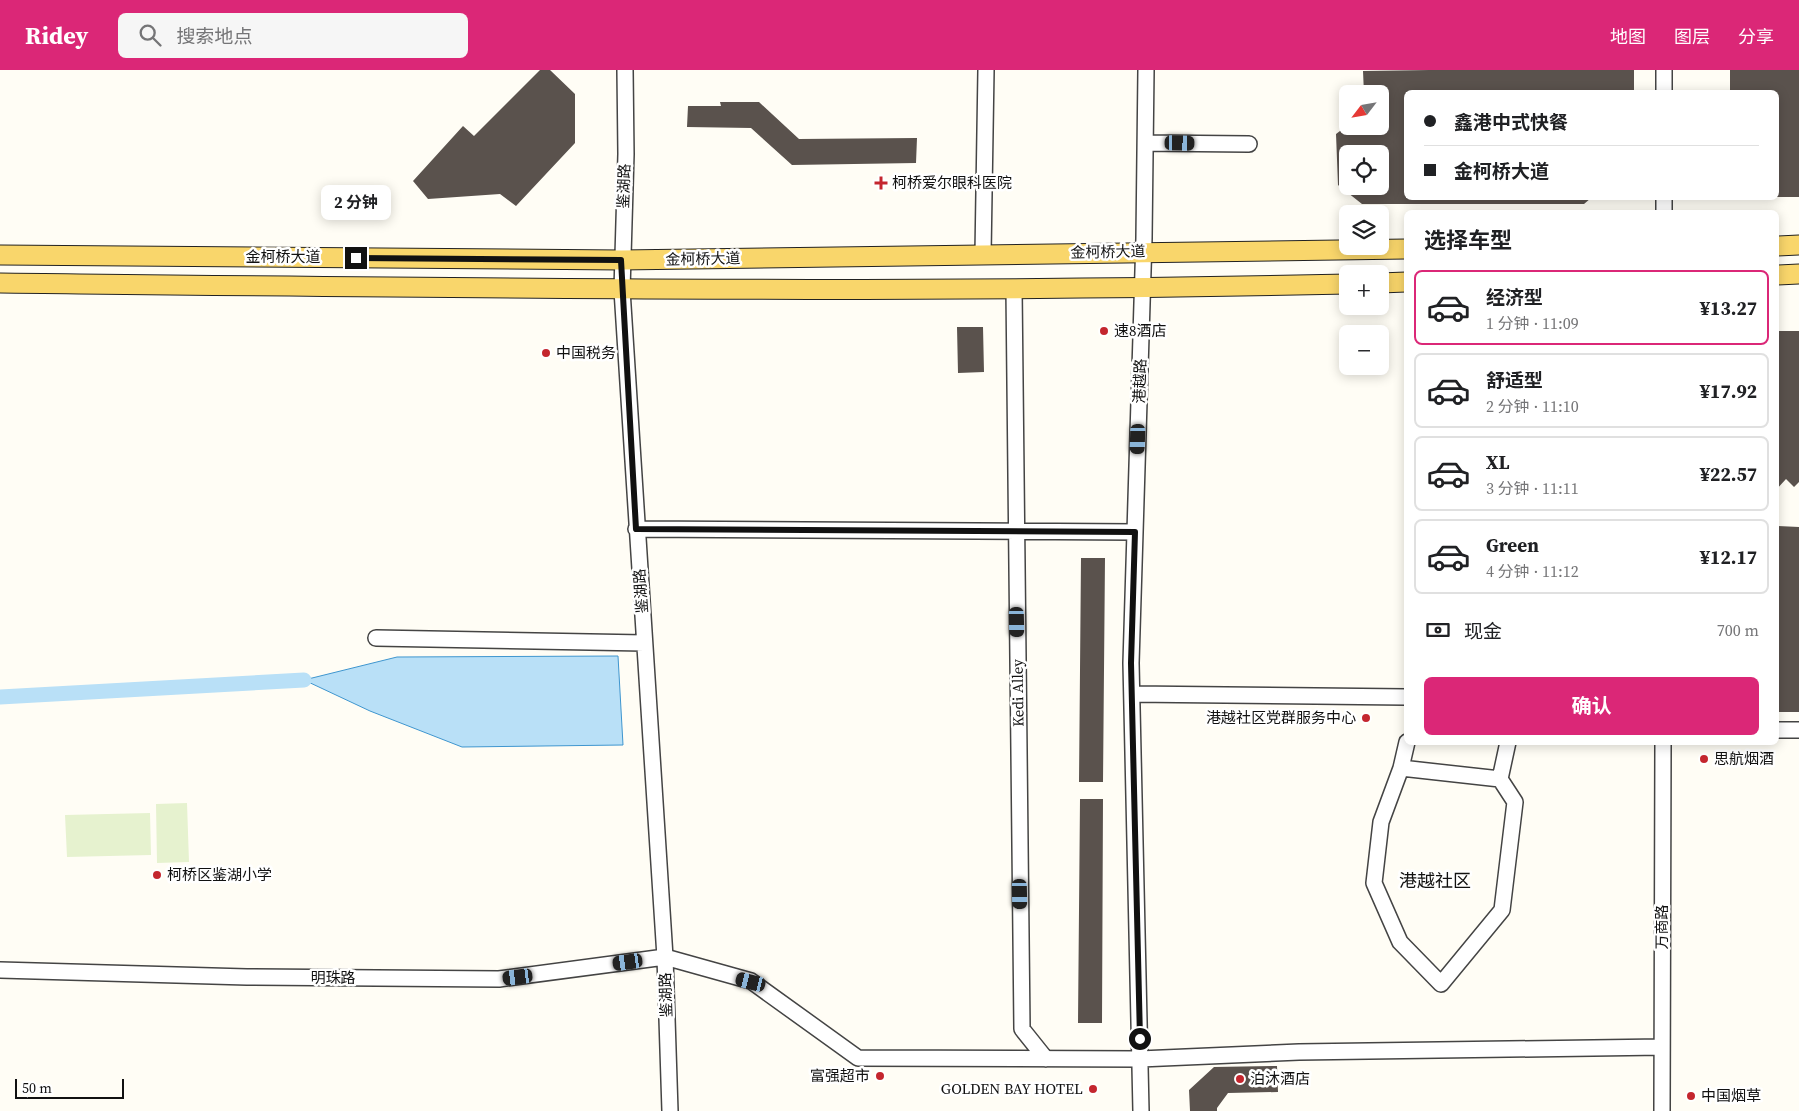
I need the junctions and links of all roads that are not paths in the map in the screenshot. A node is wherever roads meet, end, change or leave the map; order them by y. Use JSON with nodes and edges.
{"nodes":[{"id":1,"x":625,"y":70,"type":"edge"},
{"id":2,"x":986,"y":70,"type":"edge"},
{"id":3,"x":1146,"y":70,"type":"edge"},
{"id":4,"x":1664,"y":70,"type":"edge"},
{"id":5,"x":1664,"y":90,"type":"edge"},
{"id":6,"x":1146,"y":143,"type":"junction"},
{"id":7,"x":1249,"y":144,"type":"dead end"},
{"id":8,"x":1799,"y":245,"type":"edge"},
{"id":9,"x":1779,"y":246,"type":"edge"},
{"id":10,"x":1404,"y":249,"type":"edge"},
{"id":11,"x":1144,"y":251,"type":"junction"},
{"id":12,"x":982,"y":254,"type":"junction"},
{"id":13,"x":0,"y":255,"type":"edge"},
{"id":14,"x":621,"y":260,"type":"junction"},
{"id":15,"x":1799,"y":274,"type":"edge"},
{"id":16,"x":1779,"y":275,"type":"edge"},
{"id":17,"x":1404,"y":282,"type":"edge"},
{"id":18,"x":0,"y":283,"type":"edge"},
{"id":19,"x":1389,"y":283,"type":"edge"},
{"id":20,"x":1339,"y":284,"type":"edge"},
{"id":21,"x":1014,"y":289,"type":"junction"},
{"id":22,"x":1143,"y":289,"type":"junction"},
{"id":23,"x":622,"y":290,"type":"junction"},
{"id":24,"x":636,"y":529,"type":"junction"},
{"id":25,"x":1016,"y":531,"type":"junction"},
{"id":26,"x":1135,"y":532,"type":"junction"},
{"id":27,"x":376,"y":638,"type":"dead end"},
{"id":28,"x":644,"y":643,"type":"junction"},
{"id":29,"x":1132,"y":694,"type":"junction"},
{"id":30,"x":1404,"y":698,"type":"edge"},
{"id":31,"x":1779,"y":730,"type":"edge"},
{"id":32,"x":1799,"y":730,"type":"edge"},
{"id":33,"x":1406,"y":745,"type":"edge"},
{"id":34,"x":1507,"y":745,"type":"edge"},
{"id":35,"x":1663,"y":745,"type":"edge"},
{"id":36,"x":1402,"y":768,"type":"junction"},
{"id":37,"x":1500,"y":779,"type":"junction"},
{"id":38,"x":665,"y":957,"type":"junction"},
{"id":39,"x":0,"y":970,"type":"edge"},
{"id":40,"x":1662,"y":1047,"type":"junction"},
{"id":41,"x":1046,"y":1059,"type":"junction"},
{"id":42,"x":1140,"y":1059,"type":"junction"},
{"id":43,"x":670,"y":1111,"type":"edge"},
{"id":44,"x":1141,"y":1111,"type":"edge"},
{"id":45,"x":1662,"y":1111,"type":"edge"}],
"edges":[{"from":1,"to":14,"type":"street","name":"鉴湖路"},
{"from":2,"to":12,"type":"street"},
{"from":3,"to":6,"type":"street","name":"港越路"},
{"from":4,"to":5,"type":"street"},
{"from":6,"to":7,"type":"street"},
{"from":6,"to":11,"type":"street","name":"港越路"},
{"from":8,"to":9,"type":"main road"},
{"from":10,"to":11,"type":"main road","name":"金柯桥大道"},
{"from":11,"to":12,"type":"main road","name":"金柯桥大道"},
{"from":11,"to":22,"type":"street","name":"港越路"},
{"from":12,"to":14,"type":"main road","name":"金柯桥大道"},
{"from":13,"to":14,"type":"main road","name":"金柯桥大道"},
{"from":14,"to":23,"type":"street","name":"鉴湖路"},
{"from":15,"to":16,"type":"main road"},
{"from":17,"to":19,"type":"main road"},
{"from":18,"to":23,"type":"main road","name":"金柯桥大道"},
{"from":20,"to":22,"type":"main road","name":"金柯桥大道"},
{"from":21,"to":22,"type":"main road","name":"金柯桥大道"},
{"from":21,"to":23,"type":"main road","name":"金柯桥大道"},
{"from":21,"to":25,"type":"street","name":"Kedi Alley"},
{"from":22,"to":26,"type":"street","name":"港越路"},
{"from":23,"to":24,"type":"street","name":"鉴湖路"},
{"from":24,"to":25,"type":"street"},
{"from":24,"to":28,"type":"street","name":"鉴湖路"},
{"from":25,"to":26,"type":"street"},
{"from":25,"to":41,"type":"street","name":"Kedi Alley"},
{"from":26,"to":29,"type":"street","name":"港越路"},
{"from":27,"to":28,"type":"street"},
{"from":28,"to":38,"type":"street","name":"鉴湖路"},
{"from":29,"to":30,"type":"street"},
{"from":29,"to":42,"type":"street","name":"港越路"},
{"from":31,"to":32,"type":"street"},
{"from":33,"to":36,"type":"street"},
{"from":34,"to":37,"type":"street"},
{"from":35,"to":40,"type":"street","name":"万商路"},
{"from":36,"to":37,"type":"street"},
{"from":36,"to":37,"type":"street"},
{"from":38,"to":39,"type":"street","name":"明珠路"},
{"from":38,"to":41,"type":"street"},
{"from":38,"to":43,"type":"street","name":"鉴湖路"},
{"from":40,"to":42,"type":"street"},
{"from":40,"to":45,"type":"street","name":"万商路"},
{"from":41,"to":42,"type":"street"},
{"from":42,"to":44,"type":"street","name":"港越路"}]}
